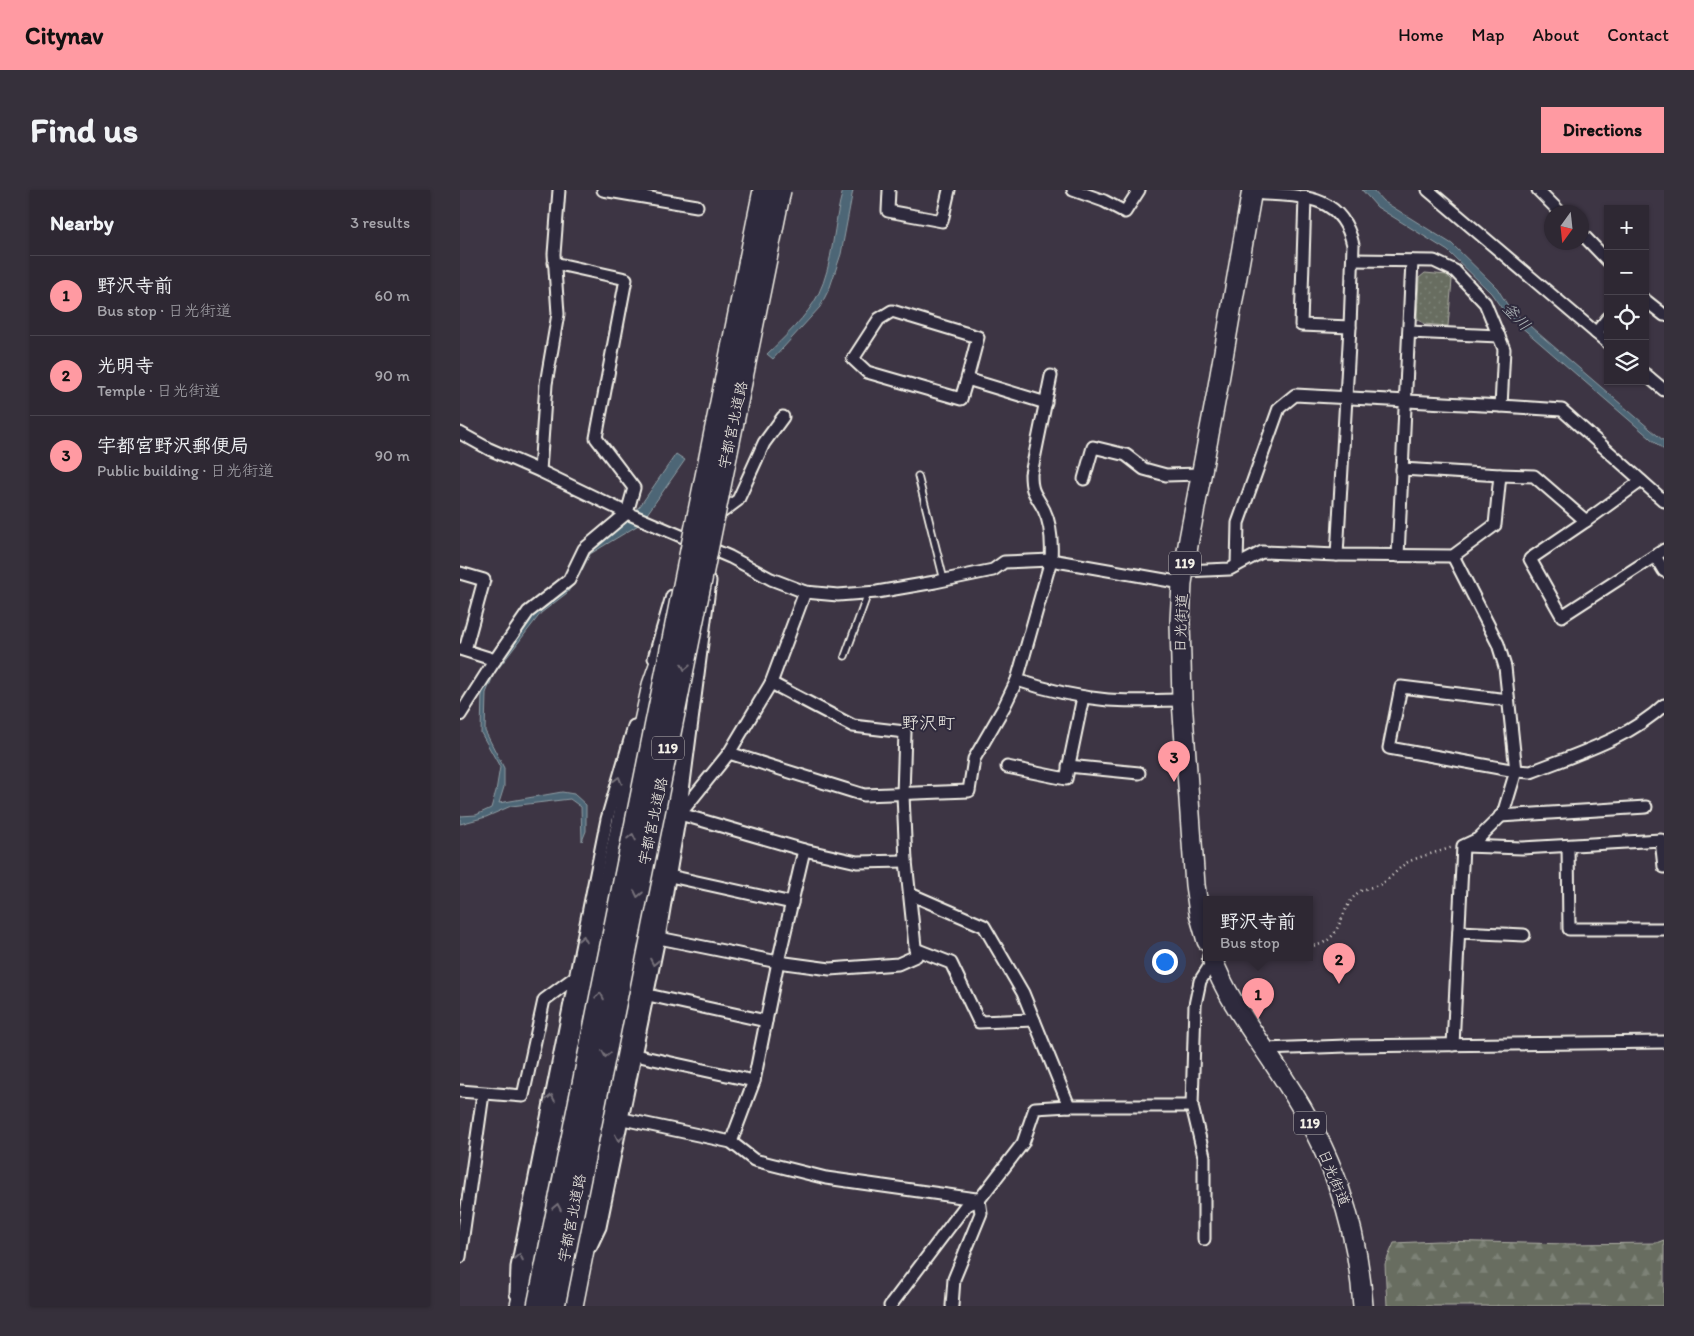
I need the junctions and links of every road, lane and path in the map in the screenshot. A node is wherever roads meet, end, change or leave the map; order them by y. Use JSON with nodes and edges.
{"nodes":[{"id":1,"x":559,"y":190,"type":"edge"},
{"id":2,"x":603,"y":190,"type":"edge"},
{"id":3,"x":755,"y":190,"type":"edge"},
{"id":4,"x":763,"y":190,"type":"edge"},
{"id":5,"x":781,"y":190,"type":"edge"},
{"id":6,"x":790,"y":190,"type":"edge"},
{"id":7,"x":889,"y":190,"type":"edge"},
{"id":8,"x":949,"y":190,"type":"edge"},
{"id":9,"x":1073,"y":190,"type":"edge"},
{"id":10,"x":1139,"y":190,"type":"edge"},
{"id":11,"x":1428,"y":190,"type":"edge"},
{"id":12,"x":1538,"y":190,"type":"edge"},
{"id":13,"x":1251,"y":192,"type":"edge"},
{"id":14,"x":1305,"y":197,"type":"junction"},
{"id":15,"x":1553,"y":205,"type":"edge"},
{"id":16,"x":697,"y":206,"type":"dead end"},
{"id":17,"x":1589,"y":241,"type":"edge"},
{"id":18,"x":1604,"y":257,"type":"edge"},
{"id":19,"x":1353,"y":260,"type":"junction"},
{"id":20,"x":1412,"y":261,"type":"junction"},
{"id":21,"x":554,"y":263,"type":"junction"},
{"id":22,"x":1649,"y":303,"type":"edge"},
{"id":23,"x":1664,"y":315,"type":"edge"},
{"id":24,"x":1604,"y":323,"type":"edge"},
{"id":25,"x":1350,"y":328,"type":"junction"},
{"id":26,"x":1409,"y":332,"type":"junction"},
{"id":27,"x":1596,"y":333,"type":"junction"},
{"id":28,"x":1499,"y":336,"type":"junction"},
{"id":29,"x":1604,"y":340,"type":"edge"},
{"id":30,"x":1051,"y":376,"type":"dead end"},
{"id":31,"x":1649,"y":377,"type":"edge"},
{"id":32,"x":968,"y":379,"type":"junction"},
{"id":33,"x":1664,"y":390,"type":"edge"},
{"id":34,"x":1346,"y":398,"type":"junction"},
{"id":35,"x":1405,"y":401,"type":"junction"},
{"id":36,"x":1046,"y":403,"type":"junction"},
{"id":37,"x":1501,"y":406,"type":"junction"},
{"id":38,"x":783,"y":417,"type":"dead end"},
{"id":39,"x":460,"y":433,"type":"edge"},
{"id":40,"x":1402,"y":469,"type":"junction"},
{"id":41,"x":540,"y":471,"type":"junction"},
{"id":42,"x":1200,"y":474,"type":"junction"},
{"id":43,"x":1500,"y":475,"type":"junction"},
{"id":44,"x":918,"y":476,"type":"dead end"},
{"id":45,"x":1084,"y":479,"type":"dead end"},
{"id":46,"x":1641,"y":481,"type":"junction"},
{"id":47,"x":1664,"y":501,"type":"edge"},
{"id":48,"x":722,"y":512,"type":"junction"},
{"id":49,"x":627,"y":513,"type":"junction"},
{"id":50,"x":1586,"y":521,"type":"junction"},
{"id":51,"x":686,"y":538,"type":"junction"},
{"id":52,"x":714,"y":550,"type":"junction"},
{"id":53,"x":1659,"y":553,"type":"edge"},
{"id":54,"x":1337,"y":555,"type":"junction"},
{"id":55,"x":1398,"y":556,"type":"junction"},
{"id":56,"x":1454,"y":556,"type":"junction"},
{"id":57,"x":1051,"y":560,"type":"junction"},
{"id":58,"x":1237,"y":565,"type":"junction"},
{"id":59,"x":1664,"y":571,"type":"edge"},
{"id":60,"x":460,"y":573,"type":"edge"},
{"id":61,"x":1183,"y":577,"type":"junction"},
{"id":62,"x":944,"y":580,"type":"junction"},
{"id":63,"x":805,"y":592,"type":"junction"},
{"id":64,"x":868,"y":593,"type":"junction"},
{"id":65,"x":678,"y":614,"type":"junction"},
{"id":66,"x":462,"y":650,"type":"edge"},
{"id":67,"x":845,"y":656,"type":"dead end"},
{"id":68,"x":495,"y":660,"type":"junction"},
{"id":69,"x":1017,"y":680,"type":"junction"},
{"id":70,"x":771,"y":683,"type":"junction"},
{"id":71,"x":680,"y":693,"type":"junction"},
{"id":72,"x":1082,"y":697,"type":"junction"},
{"id":73,"x":1182,"y":700,"type":"junction"},
{"id":74,"x":1508,"y":700,"type":"junction"},
{"id":75,"x":1664,"y":705,"type":"edge"},
{"id":76,"x":460,"y":715,"type":"edge"},
{"id":77,"x":729,"y":753,"type":"junction"},
{"id":78,"x":1068,"y":766,"type":"junction"},
{"id":79,"x":1007,"y":767,"type":"dead end"},
{"id":80,"x":1516,"y":771,"type":"junction"},
{"id":81,"x":1139,"y":773,"type":"dead end"},
{"id":82,"x":903,"y":795,"type":"junction"},
{"id":83,"x":1646,"y":806,"type":"dead end"},
{"id":84,"x":680,"y":814,"type":"junction"},
{"id":85,"x":1500,"y":816,"type":"junction"},
{"id":86,"x":1459,"y":846,"type":"junction"},
{"id":87,"x":1568,"y":846,"type":"junction"},
{"id":88,"x":804,"y":850,"type":"junction"},
{"id":89,"x":906,"y":861,"type":"junction"},
{"id":90,"x":1664,"y":867,"type":"edge"},
{"id":91,"x":670,"y":876,"type":"junction"},
{"id":92,"x":910,"y":894,"type":"junction"},
{"id":93,"x":792,"y":903,"type":"junction"},
{"id":94,"x":1203,"y":927,"type":"edge"},
{"id":95,"x":1664,"y":929,"type":"edge"},
{"id":96,"x":1459,"y":932,"type":"junction"},
{"id":97,"x":1524,"y":935,"type":"dead end"},
{"id":98,"x":659,"y":938,"type":"junction"},
{"id":99,"x":1313,"y":946,"type":"edge"},
{"id":100,"x":915,"y":949,"type":"junction"},
{"id":101,"x":1212,"y":961,"type":"edge"},
{"id":102,"x":1214,"y":961,"type":"edge"},
{"id":103,"x":778,"y":962,"type":"junction"},
{"id":104,"x":575,"y":977,"type":"junction"},
{"id":105,"x":648,"y":995,"type":"junction"},
{"id":106,"x":1034,"y":1020,"type":"junction"},
{"id":107,"x":766,"y":1021,"type":"junction"},
{"id":108,"x":1664,"y":1042,"type":"edge"},
{"id":109,"x":1452,"y":1046,"type":"junction"},
{"id":110,"x":1265,"y":1049,"type":"junction"},
{"id":111,"x":635,"y":1055,"type":"junction"},
{"id":112,"x":754,"y":1081,"type":"junction"},
{"id":113,"x":460,"y":1091,"type":"edge"},
{"id":114,"x":483,"y":1094,"type":"junction"},
{"id":115,"x":1069,"y":1106,"type":"junction"},
{"id":116,"x":1192,"y":1106,"type":"junction"},
{"id":117,"x":623,"y":1119,"type":"junction"},
{"id":118,"x":730,"y":1142,"type":"junction"},
{"id":119,"x":979,"y":1200,"type":"junction"},
{"id":120,"x":1204,"y":1239,"type":"dead end"},
{"id":121,"x":460,"y":1257,"type":"edge"},
{"id":122,"x":582,"y":1263,"type":"junction"},
{"id":123,"x":518,"y":1306,"type":"edge"},
{"id":124,"x":537,"y":1306,"type":"edge"},
{"id":125,"x":555,"y":1306,"type":"edge"},
{"id":126,"x":574,"y":1306,"type":"edge"},
{"id":127,"x":890,"y":1306,"type":"edge"},
{"id":128,"x":952,"y":1306,"type":"edge"},
{"id":129,"x":1364,"y":1306,"type":"edge"}],
"edges":[{"from":1,"to":21,"type":"street"},
{"from":2,"to":16,"type":"street"},
{"from":3,"to":51,"type":"street"},
{"from":4,"to":65,"type":"highway","name":"宇都宮北道路","number":"119","bridge":true},
{"from":5,"to":71,"type":"highway","name":"宇都宮北道路","number":"119","one_way":true,"bridge":true},
{"from":6,"to":48,"type":"street"},
{"from":7,"to":8,"type":"street"},
{"from":9,"to":10,"type":"street"},
{"from":11,"to":27,"type":"street"},
{"from":12,"to":15,"type":"street"},
{"from":13,"to":14,"type":"street"},
{"from":13,"to":42,"type":"highway","name":"日光街道","number":"119"},
{"from":14,"to":19,"type":"street"},
{"from":14,"to":25,"type":"street"},
{"from":17,"to":18,"type":"street"},
{"from":19,"to":20,"type":"street"},
{"from":19,"to":25,"type":"street"},
{"from":20,"to":26,"type":"street"},
{"from":20,"to":28,"type":"street"},
{"from":21,"to":41,"type":"street"},
{"from":21,"to":49,"type":"street"},
{"from":22,"to":23,"type":"street"},
{"from":24,"to":27,"type":"street"},
{"from":25,"to":34,"type":"street"},
{"from":26,"to":28,"type":"street"},
{"from":26,"to":35,"type":"street"},
{"from":27,"to":29,"type":"street"},
{"from":28,"to":37,"type":"street"},
{"from":30,"to":36,"type":"street"},
{"from":31,"to":33,"type":"street"},
{"from":32,"to":32,"type":"street"},
{"from":32,"to":36,"type":"street"},
{"from":34,"to":35,"type":"street"},
{"from":34,"to":54,"type":"street"},
{"from":34,"to":58,"type":"street"},
{"from":35,"to":37,"type":"street"},
{"from":35,"to":40,"type":"street"},
{"from":36,"to":57,"type":"street"},
{"from":37,"to":46,"type":"street"},
{"from":38,"to":48,"type":"street"},
{"from":39,"to":41,"type":"street"},
{"from":40,"to":43,"type":"street"},
{"from":40,"to":55,"type":"street"},
{"from":41,"to":49,"type":"street"},
{"from":42,"to":45,"type":"street"},
{"from":42,"to":61,"type":"highway","name":"日光街道","number":"119"},
{"from":43,"to":50,"type":"street"},
{"from":43,"to":56,"type":"street"},
{"from":44,"to":62,"type":"lane"},
{"from":46,"to":47,"type":"street"},
{"from":46,"to":50,"type":"street"},
{"from":48,"to":52,"type":"street"},
{"from":49,"to":51,"type":"street"},
{"from":49,"to":68,"type":"street"},
{"from":50,"to":53,"type":"street"},
{"from":51,"to":52,"type":"street"},
{"from":104,"to":51,"type":"street","one_way":true},
{"from":52,"to":63,"type":"street"},
{"from":52,"to":84,"type":"street"},
{"from":53,"to":59,"type":"street"},
{"from":54,"to":55,"type":"street"},
{"from":54,"to":58,"type":"street"},
{"from":55,"to":56,"type":"street"},
{"from":56,"to":74,"type":"street"},
{"from":57,"to":61,"type":"street"},
{"from":57,"to":62,"type":"street"},
{"from":57,"to":69,"type":"street"},
{"from":58,"to":61,"type":"street"},
{"from":60,"to":66,"type":"street"},
{"from":61,"to":73,"type":"highway","name":"日光街道","number":"119"},
{"from":62,"to":64,"type":"street"},
{"from":63,"to":64,"type":"street"},
{"from":63,"to":70,"type":"street"},
{"from":64,"to":67,"type":"lane"},
{"from":65,"to":123,"type":"highway","bridge":true},
{"from":124,"to":65,"type":"highway","name":"宇都宮北道路","number":"119","one_way":true,"bridge":true},
{"from":66,"to":68,"type":"street"},
{"from":68,"to":76,"type":"street"},
{"from":69,"to":72,"type":"street"},
{"from":69,"to":82,"type":"street"},
{"from":70,"to":77,"type":"street"},
{"from":70,"to":82,"type":"street"},
{"from":71,"to":122,"type":"highway","bridge":true},
{"from":71,"to":125,"type":"highway","name":"宇都宮北道路","number":"119","one_way":true,"bridge":true},
{"from":72,"to":73,"type":"street"},
{"from":72,"to":78,"type":"street"},
{"from":73,"to":94,"type":"highway","name":"日光街道","number":"119"},
{"from":74,"to":80,"type":"street"},
{"from":74,"to":80,"type":"street"},
{"from":75,"to":80,"type":"street"},
{"from":77,"to":82,"type":"street"},
{"from":77,"to":84,"type":"street"},
{"from":78,"to":79,"type":"street"},
{"from":78,"to":81,"type":"street"},
{"from":80,"to":85,"type":"street"},
{"from":82,"to":89,"type":"street"},
{"from":83,"to":85,"type":"street"},
{"from":84,"to":88,"type":"street"},
{"from":84,"to":91,"type":"street"},
{"from":85,"to":86,"type":"street"},
{"from":86,"to":87,"type":"street"},
{"from":86,"to":96,"type":"street"},
{"from":86,"to":99,"type":"path"},
{"from":87,"to":90,"type":"street"},
{"from":87,"to":95,"type":"street"},
{"from":88,"to":89,"type":"street"},
{"from":88,"to":93,"type":"street"},
{"from":89,"to":92,"type":"street"},
{"from":91,"to":93,"type":"street"},
{"from":91,"to":98,"type":"street"},
{"from":92,"to":100,"type":"street"},
{"from":92,"to":106,"type":"street"},
{"from":93,"to":103,"type":"street"},
{"from":96,"to":97,"type":"street"},
{"from":96,"to":109,"type":"street"},
{"from":98,"to":103,"type":"street"},
{"from":98,"to":105,"type":"street","one_way":true},
{"from":100,"to":103,"type":"street"},
{"from":100,"to":106,"type":"street"},
{"from":101,"to":116,"type":"street"},
{"from":102,"to":110,"type":"highway","name":"日光街道","number":"119"},
{"from":103,"to":107,"type":"street"},
{"from":104,"to":114,"type":"street"},
{"from":123,"to":104,"type":"street","one_way":true},
{"from":105,"to":107,"type":"street"},
{"from":105,"to":111,"type":"street"},
{"from":106,"to":115,"type":"street"},
{"from":107,"to":112,"type":"street"},
{"from":108,"to":109,"type":"street"},
{"from":109,"to":110,"type":"street"},
{"from":110,"to":129,"type":"highway","name":"日光街道","number":"119"},
{"from":111,"to":112,"type":"street"},
{"from":111,"to":117,"type":"street"},
{"from":112,"to":118,"type":"street"},
{"from":113,"to":114,"type":"street"},
{"from":114,"to":121,"type":"street"},
{"from":115,"to":116,"type":"street"},
{"from":115,"to":119,"type":"street"},
{"from":116,"to":120,"type":"street"},
{"from":117,"to":118,"type":"street"},
{"from":117,"to":122,"type":"street","one_way":true},
{"from":118,"to":119,"type":"street"},
{"from":119,"to":127,"type":"street"},
{"from":119,"to":128,"type":"street"},
{"from":122,"to":126,"type":"highway"}]}
